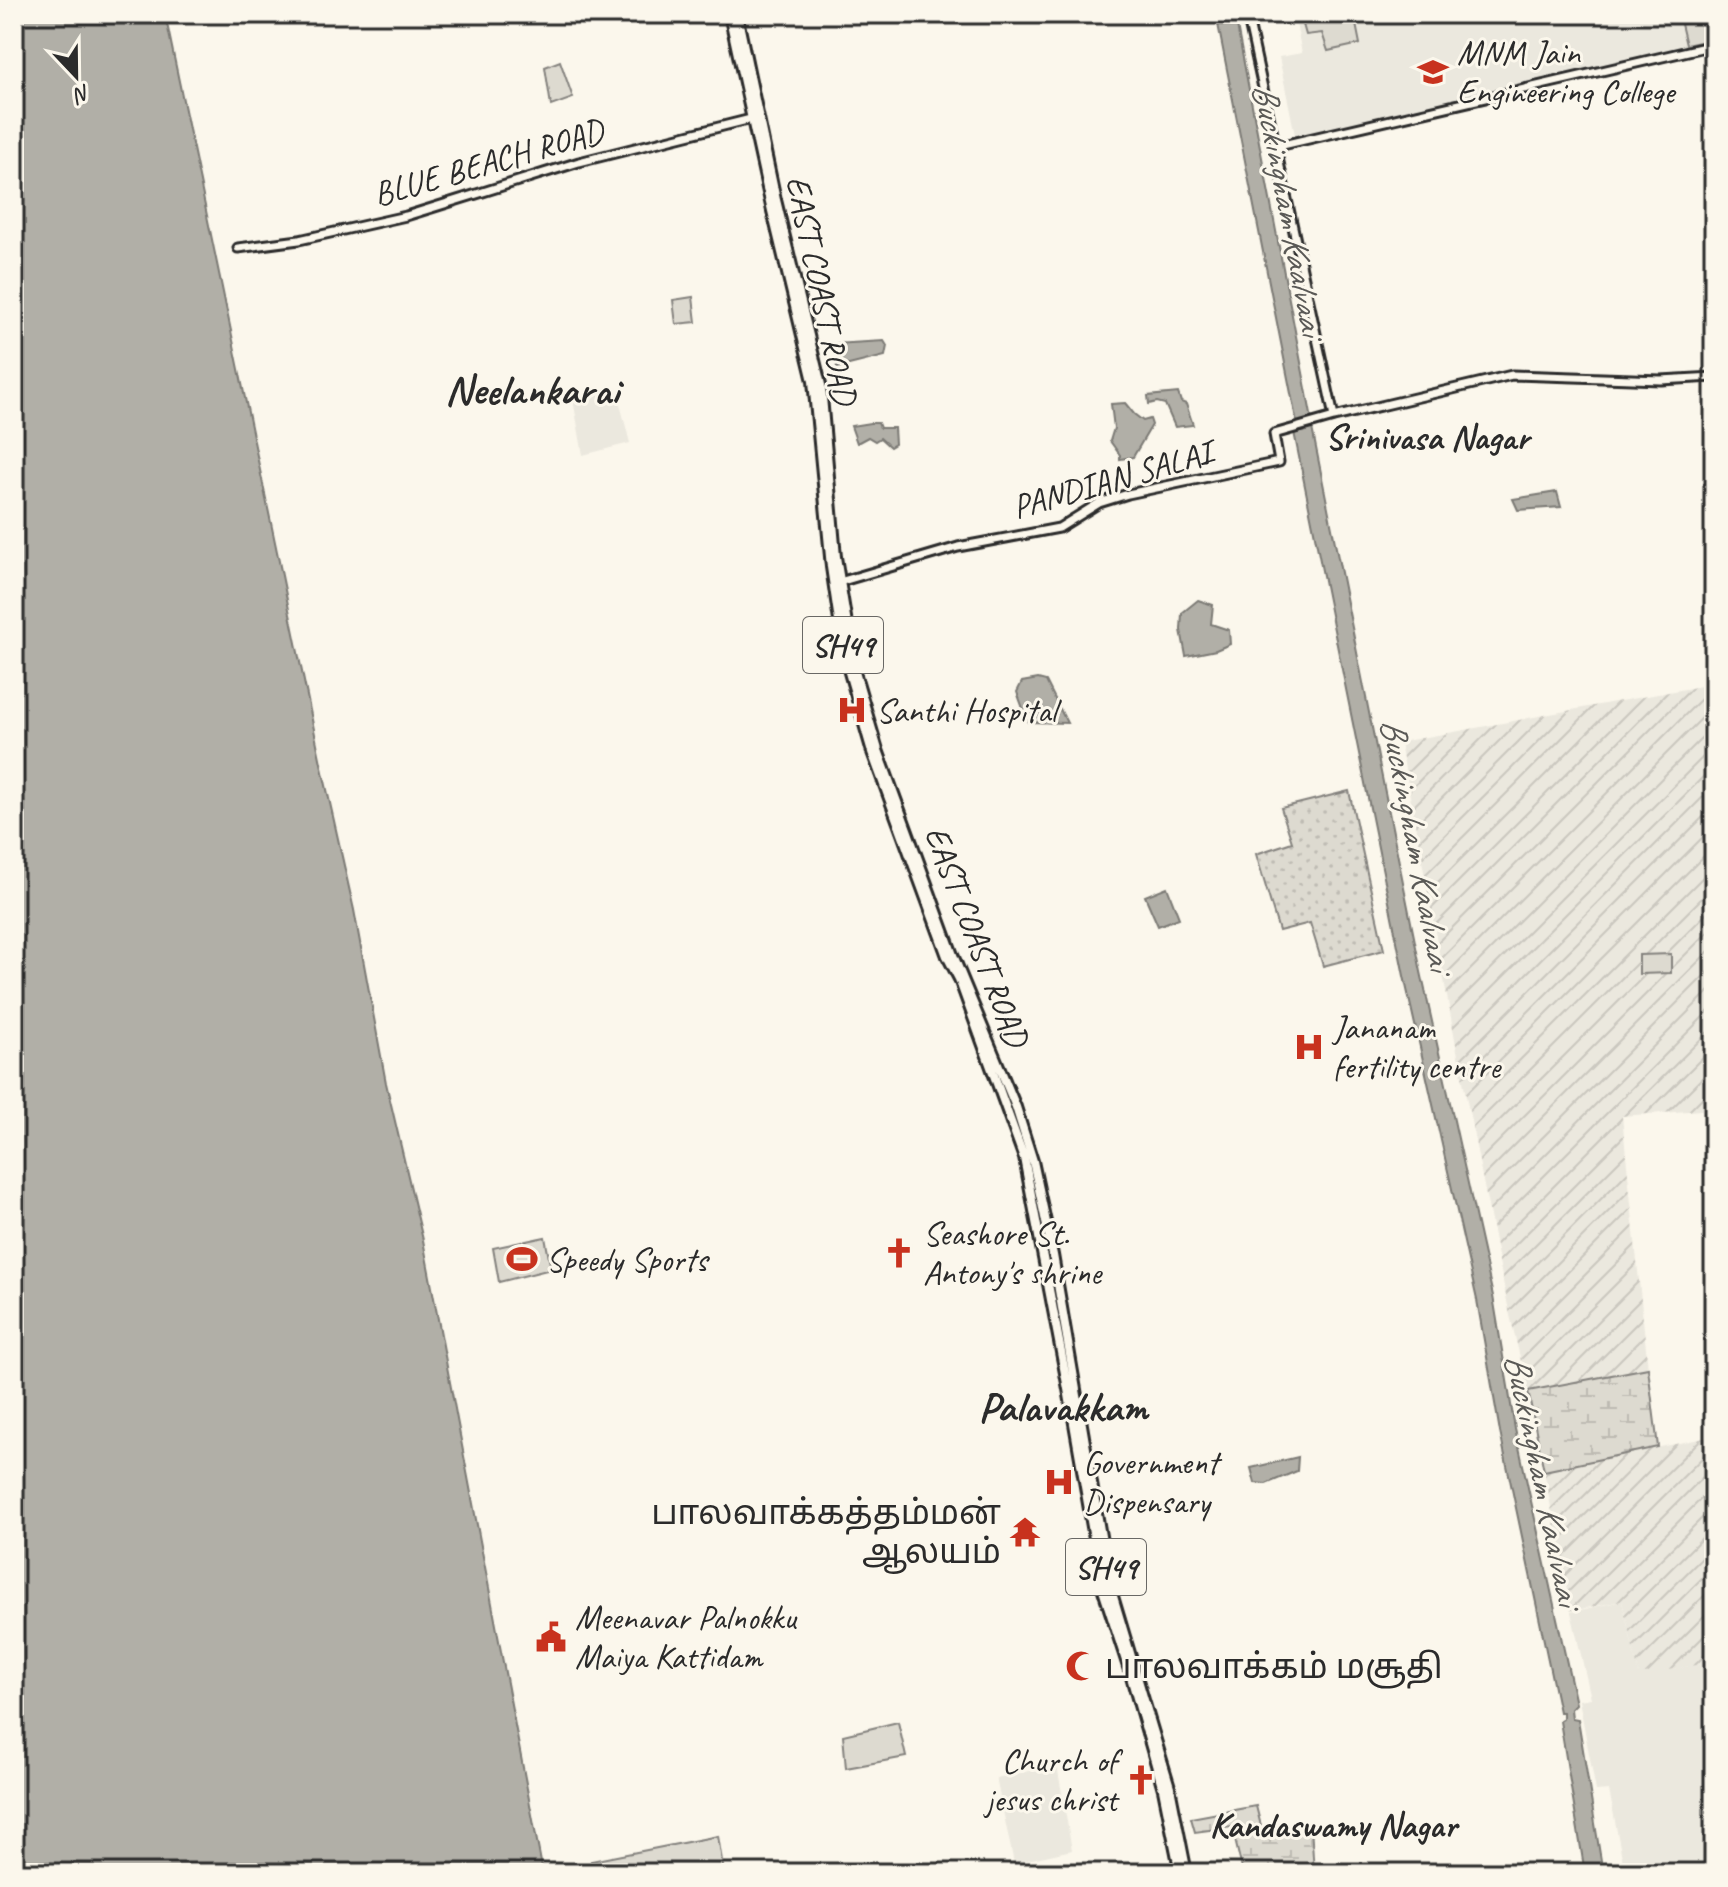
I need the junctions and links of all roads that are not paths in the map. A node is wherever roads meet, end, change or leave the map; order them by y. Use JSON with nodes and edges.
{"nodes":[{"id":1,"x":729,"y":14,"type":"edge"},
{"id":2,"x":737,"y":14,"type":"edge"},
{"id":3,"x":1247,"y":14,"type":"edge"},
{"id":4,"x":1714,"y":45,"type":"edge"},
{"id":5,"x":751,"y":119,"type":"junction"},
{"id":6,"x":1274,"y":147,"type":"junction"},
{"id":7,"x":238,"y":248,"type":"dead end"},
{"id":8,"x":1714,"y":377,"type":"edge"},
{"id":9,"x":1334,"y":417,"type":"junction"},
{"id":10,"x":822,"y":445,"type":"junction"},
{"id":11,"x":837,"y":583,"type":"junction"},
{"id":12,"x":1180,"y":1873,"type":"edge"},
{"id":13,"x":1187,"y":1873,"type":"edge"}],
"edges":[{"from":1,"to":5,"type":"main road","name":"EAST COAST ROAD","number":"SH49"},
{"from":2,"to":10,"type":"main road","name":"EAST COAST ROAD","number":"SH49"},
{"from":3,"to":6,"type":"street"},
{"from":4,"to":6,"type":"street"},
{"from":5,"to":7,"type":"street","name":"BLUE BEACH ROAD"},
{"from":5,"to":10,"type":"main road","name":"EAST COAST ROAD","number":"SH49"},
{"from":6,"to":9,"type":"street"},
{"from":8,"to":9,"type":"street"},
{"from":9,"to":11,"type":"street","name":"PANDIAN SALAI"},
{"from":10,"to":11,"type":"main road","name":"EAST COAST ROAD","number":"SH49"},
{"from":11,"to":12,"type":"main road","name":"EAST COAST ROAD","number":"SH49"},
{"from":11,"to":13,"type":"main road","name":"EAST COAST ROAD","number":"SH49"}]}
